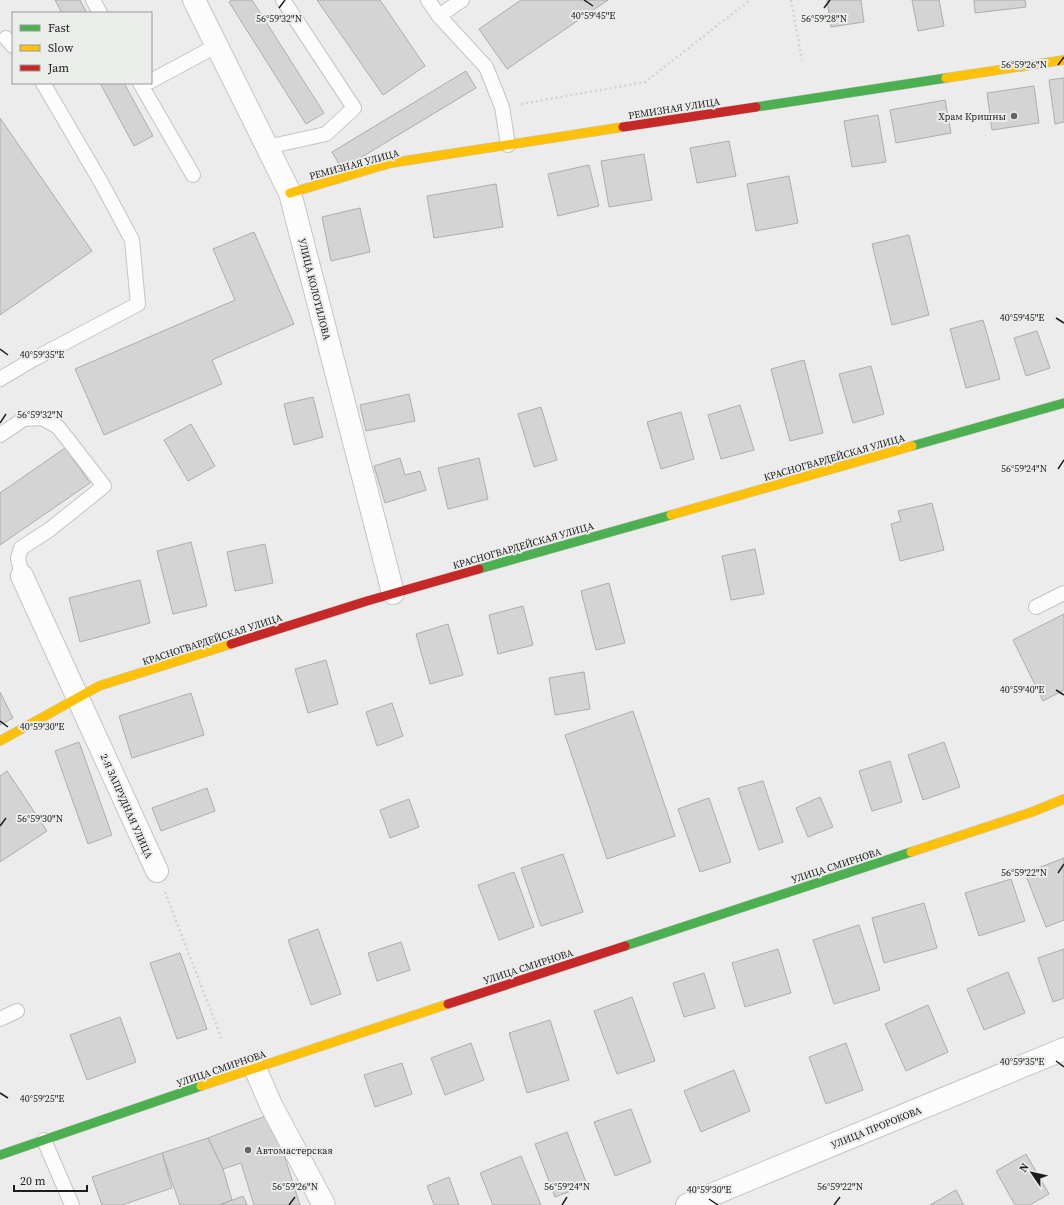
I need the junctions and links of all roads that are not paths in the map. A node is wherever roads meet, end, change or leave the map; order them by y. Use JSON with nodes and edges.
{"nodes":[{"id":1,"x":93,"y":0,"type":"edge"},
{"id":2,"x":194,"y":0,"type":"edge"},
{"id":3,"x":284,"y":0,"type":"edge"},
{"id":4,"x":428,"y":0,"type":"edge"},
{"id":5,"x":462,"y":0,"type":"edge"},
{"id":6,"x":99,"y":12,"type":"edge"},
{"id":7,"x":439,"y":16,"type":"junction"},
{"id":8,"x":216,"y":46,"type":"junction"},
{"id":9,"x":1064,"y":60,"type":"edge"},
{"id":10,"x":152,"y":79,"type":"edge"},
{"id":11,"x":44,"y":84,"type":"edge"},
{"id":12,"x":146,"y":84,"type":"edge"},
{"id":13,"x":508,"y":145,"type":"junction"},
{"id":14,"x":267,"y":147,"type":"junction"},
{"id":15,"x":193,"y":175,"type":"dead end"},
{"id":16,"x":290,"y":193,"type":"junction"},
{"id":17,"x":0,"y":379,"type":"edge"},
{"id":18,"x":1064,"y":403,"type":"edge"},
{"id":19,"x":0,"y":435,"type":"edge"},
{"id":20,"x":22,"y":576,"type":"joint"},
{"id":21,"x":393,"y":593,"type":"junction"},
{"id":22,"x":1064,"y":593,"type":"edge"},
{"id":23,"x":1036,"y":607,"type":"dead end"},
{"id":24,"x":78,"y":698,"type":"junction"},
{"id":25,"x":0,"y":741,"type":"edge"},
{"id":26,"x":1064,"y":799,"type":"edge"},
{"id":27,"x":157,"y":871,"type":"road end"},
{"id":28,"x":17,"y":1011,"type":"dead end"},
{"id":29,"x":0,"y":1018,"type":"edge"},
{"id":30,"x":1064,"y":1049,"type":"edge"},
{"id":31,"x":256,"y":1068,"type":"junction"},
{"id":32,"x":44,"y":1140,"type":"junction"},
{"id":33,"x":0,"y":1155,"type":"edge"},
{"id":34,"x":72,"y":1205,"type":"edge"},
{"id":35,"x":324,"y":1205,"type":"edge"},
{"id":36,"x":687,"y":1205,"type":"edge"}],
"edges":[{"from":1,"to":6,"type":"lane"},
{"from":2,"to":8,"type":"street","name":"УЛИЦА КОЛОТИЛОВА"},
{"from":3,"to":14,"type":"lane"},
{"from":4,"to":7,"type":"lane"},
{"from":5,"to":7,"type":"lane"},
{"from":7,"to":13,"type":"lane"},
{"from":8,"to":10,"type":"lane"},
{"from":8,"to":14,"type":"street","name":"УЛИЦА КОЛОТИЛОВА"},
{"from":9,"to":13,"type":"street","name":"РЕМИЗНАЯ УЛИЦА"},
{"from":11,"to":17,"type":"lane"},
{"from":12,"to":15,"type":"lane"},
{"from":13,"to":16,"type":"street","name":"РЕМИЗНАЯ УЛИЦА"},
{"from":14,"to":16,"type":"street","name":"УЛИЦА КОЛОТИЛОВА"},
{"from":16,"to":21,"type":"street","name":"УЛИЦА КОЛОТИЛОВА"},
{"from":18,"to":21,"type":"street","name":"КРАСНОГВАРДЕЙСКАЯ УЛИЦА"},
{"from":19,"to":20,"type":"lane"},
{"from":20,"to":24,"type":"street","name":"2-Я ЗАПРУДНАЯ УЛИЦА"},
{"from":21,"to":24,"type":"street","name":"КРАСНОГВАРДЕЙСКАЯ УЛИЦА"},
{"from":22,"to":23,"type":"lane"},
{"from":24,"to":25,"type":"street","name":"КРАСНОГВАРДЕЙСКАЯ УЛИЦА"},
{"from":24,"to":27,"type":"street","name":"2-Я ЗАПРУДНАЯ УЛИЦА"},
{"from":26,"to":31,"type":"street","name":"УЛИЦА СМИРНОВА"},
{"from":28,"to":29,"type":"lane"},
{"from":30,"to":36,"type":"street","name":"УЛИЦА ПРОРОКОВА"},
{"from":31,"to":32,"type":"street","name":"УЛИЦА СМИРНОВА"},
{"from":31,"to":35,"type":"street"},
{"from":32,"to":33,"type":"street","name":"УЛИЦА СМИРНОВА"},
{"from":32,"to":34,"type":"lane"}]}
